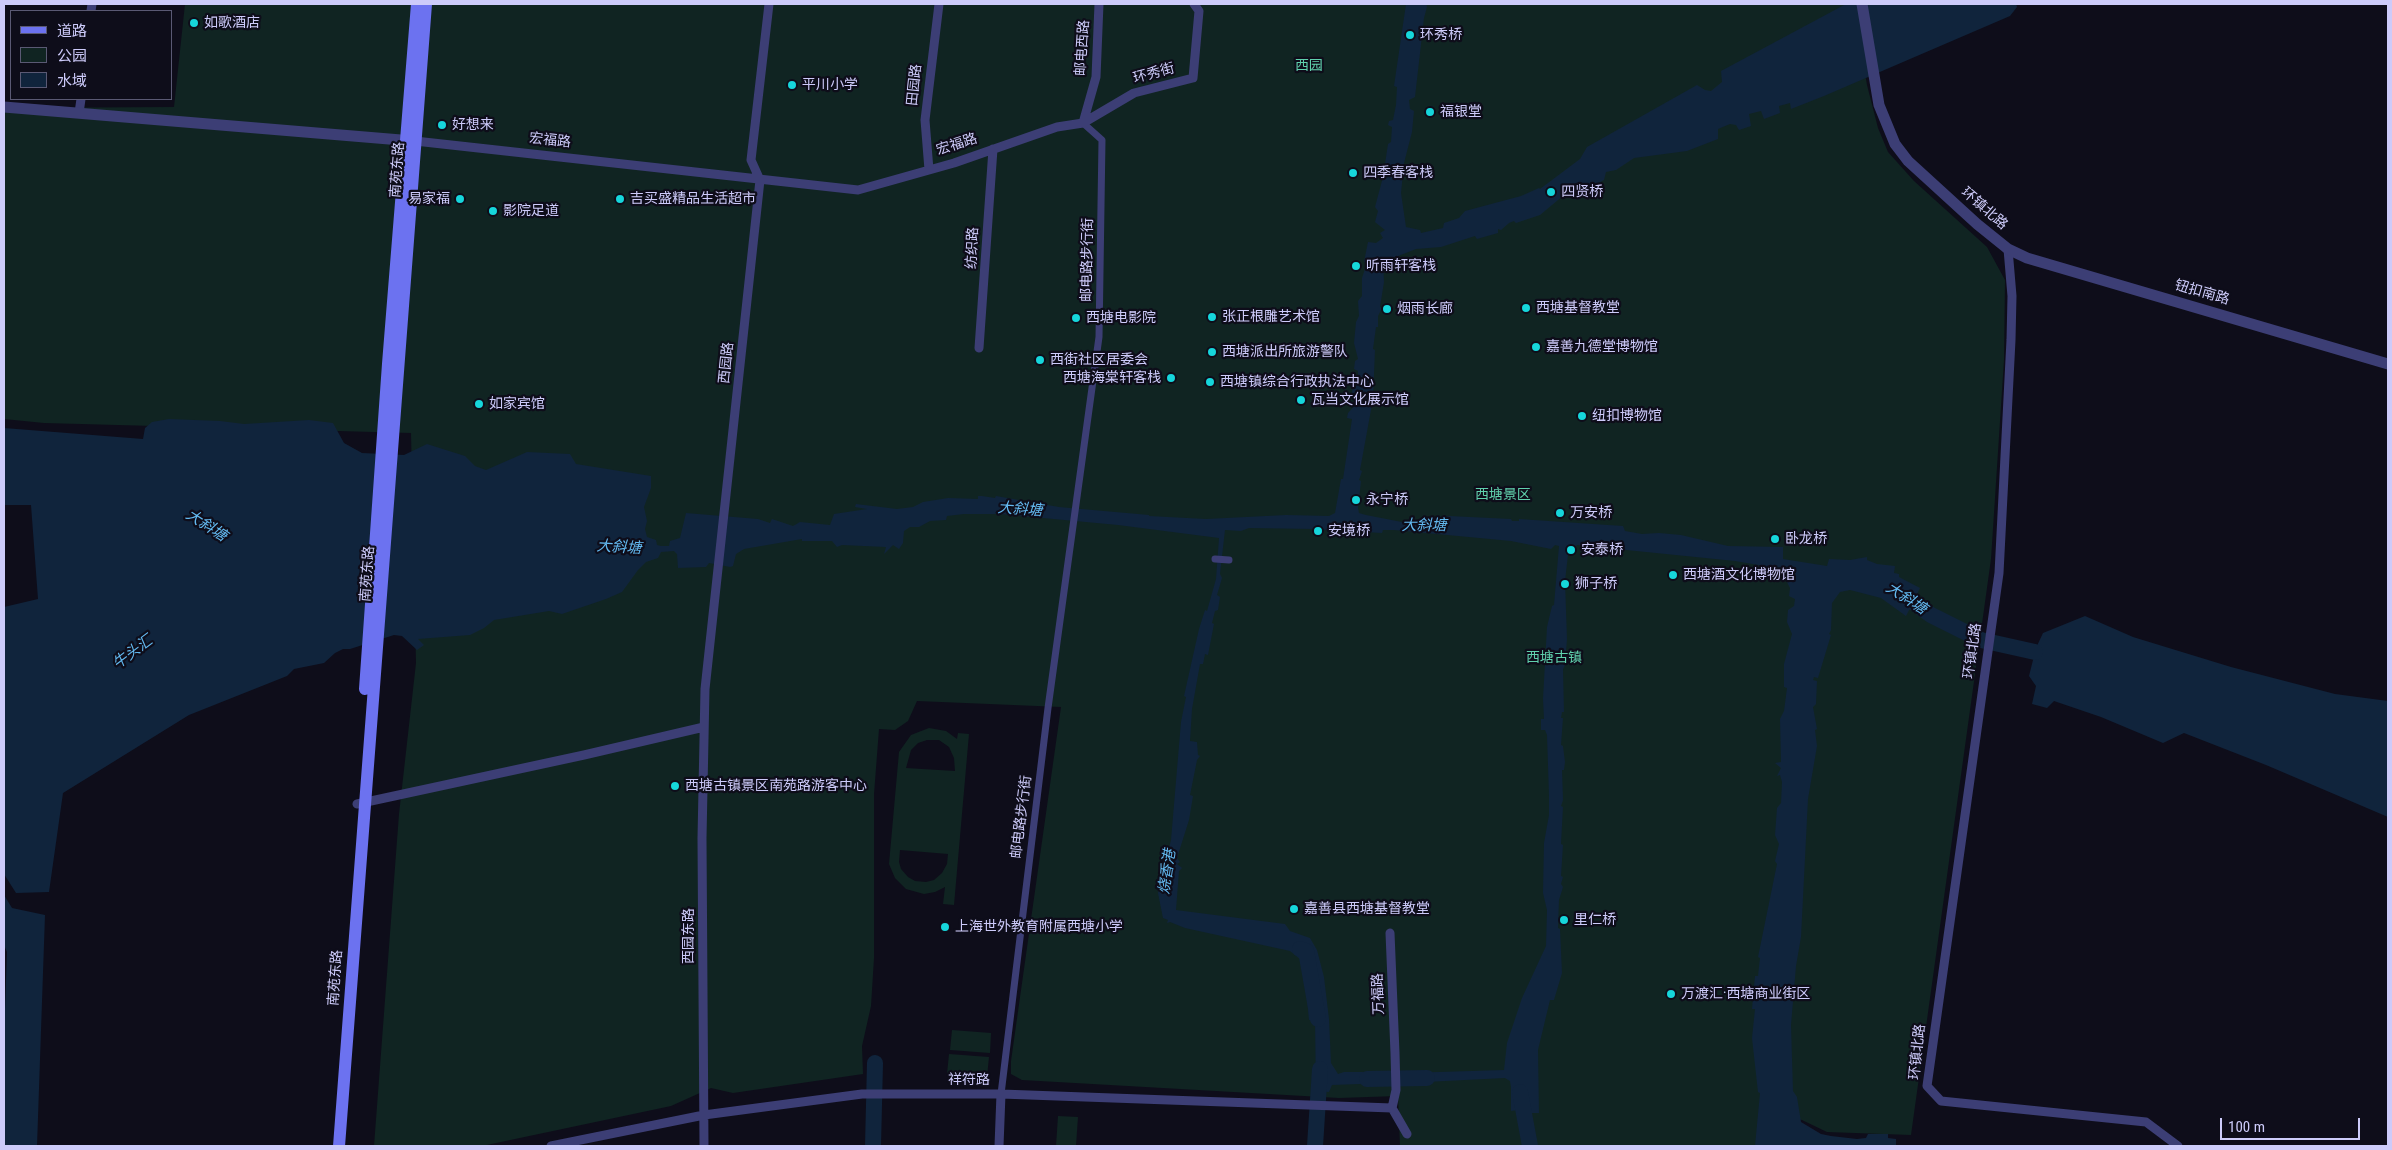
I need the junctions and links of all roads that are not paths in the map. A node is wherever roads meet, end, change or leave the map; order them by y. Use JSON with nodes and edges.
{"nodes":[{"id":1,"x":417,"y":4,"type":"edge"},
{"id":2,"x":426,"y":4,"type":"edge"},
{"id":3,"x":769,"y":4,"type":"edge"},
{"id":4,"x":939,"y":4,"type":"edge"},
{"id":5,"x":1099,"y":4,"type":"edge"},
{"id":6,"x":1194,"y":4,"type":"edge"},
{"id":7,"x":1862,"y":4,"type":"edge"},
{"id":8,"x":81,"y":100,"type":"edge"},
{"id":9,"x":4,"y":107,"type":"edge"},
{"id":10,"x":80,"y":113,"type":"junction"},
{"id":11,"x":1083,"y":123,"type":"junction"},
{"id":12,"x":410,"y":141,"type":"junction"},
{"id":13,"x":993,"y":149,"type":"junction"},
{"id":14,"x":929,"y":170,"type":"junction"},
{"id":15,"x":760,"y":180,"type":"junction"},
{"id":16,"x":2008,"y":249,"type":"junction"},
{"id":17,"x":979,"y":348,"type":"dead end"},
{"id":18,"x":2388,"y":364,"type":"edge"},
{"id":19,"x":1215,"y":559,"type":"dead end"},
{"id":20,"x":1228,"y":560,"type":"dead end"},
{"id":21,"x":704,"y":726,"type":"junction"},
{"id":22,"x":361,"y":803,"type":"junction"},
{"id":23,"x":1390,"y":933,"type":"dead end"},
{"id":24,"x":1001,"y":1094,"type":"junction"},
{"id":25,"x":1392,"y":1108,"type":"junction"},
{"id":26,"x":704,"y":1115,"type":"junction"},
{"id":27,"x":1406,"y":1134,"type":"dead end"},
{"id":28,"x":332,"y":1146,"type":"edge"},
{"id":29,"x":339,"y":1146,"type":"edge"},
{"id":30,"x":551,"y":1146,"type":"edge"},
{"id":31,"x":704,"y":1146,"type":"edge"},
{"id":32,"x":999,"y":1146,"type":"edge"},
{"id":33,"x":2178,"y":1146,"type":"edge"}],
"edges":[{"from":1,"to":12,"type":"main road","name":"南苑东路"},
{"from":2,"to":12,"type":"main road","name":"南苑东路"},
{"from":3,"to":15,"type":"street","name":"西园路"},
{"from":4,"to":14,"type":"street","name":"田园路"},
{"from":5,"to":11,"type":"street","name":"邮电西路"},
{"from":6,"to":11,"type":"street","name":"环秀街"},
{"from":7,"to":16,"type":"street","name":"环镇北路"},
{"from":8,"to":10,"type":"street"},
{"from":9,"to":10,"type":"street","name":"宏福路"},
{"from":10,"to":12,"type":"street","name":"宏福路"},
{"from":11,"to":13,"type":"street","name":"宏福路"},
{"from":11,"to":24,"type":"street","name":"邮电路步行街"},
{"from":12,"to":15,"type":"street","name":"宏福路"},
{"from":12,"to":22,"type":"main road","name":"南苑东路"},
{"from":13,"to":14,"type":"street","name":"宏福路"},
{"from":13,"to":17,"type":"street","name":"纺织路"},
{"from":14,"to":15,"type":"street","name":"宏福路"},
{"from":15,"to":21,"type":"street","name":"西园路"},
{"from":16,"to":18,"type":"street","name":"钮扣南路"},
{"from":16,"to":33,"type":"street","name":"环镇北路"},
{"from":19,"to":20,"type":"street"},
{"from":21,"to":22,"type":"street"},
{"from":21,"to":26,"type":"street","name":"西园东路"},
{"from":22,"to":28,"type":"main road","name":"南苑东路"},
{"from":22,"to":29,"type":"main road","name":"南苑东路"},
{"from":23,"to":25,"type":"street","name":"万福路"},
{"from":24,"to":25,"type":"street","name":"祥符路"},
{"from":24,"to":26,"type":"street","name":"祥符路"},
{"from":24,"to":32,"type":"street"},
{"from":25,"to":27,"type":"street"},
{"from":26,"to":30,"type":"street","name":"祥符路"},
{"from":26,"to":31,"type":"street","name":"西园东路"}]}
